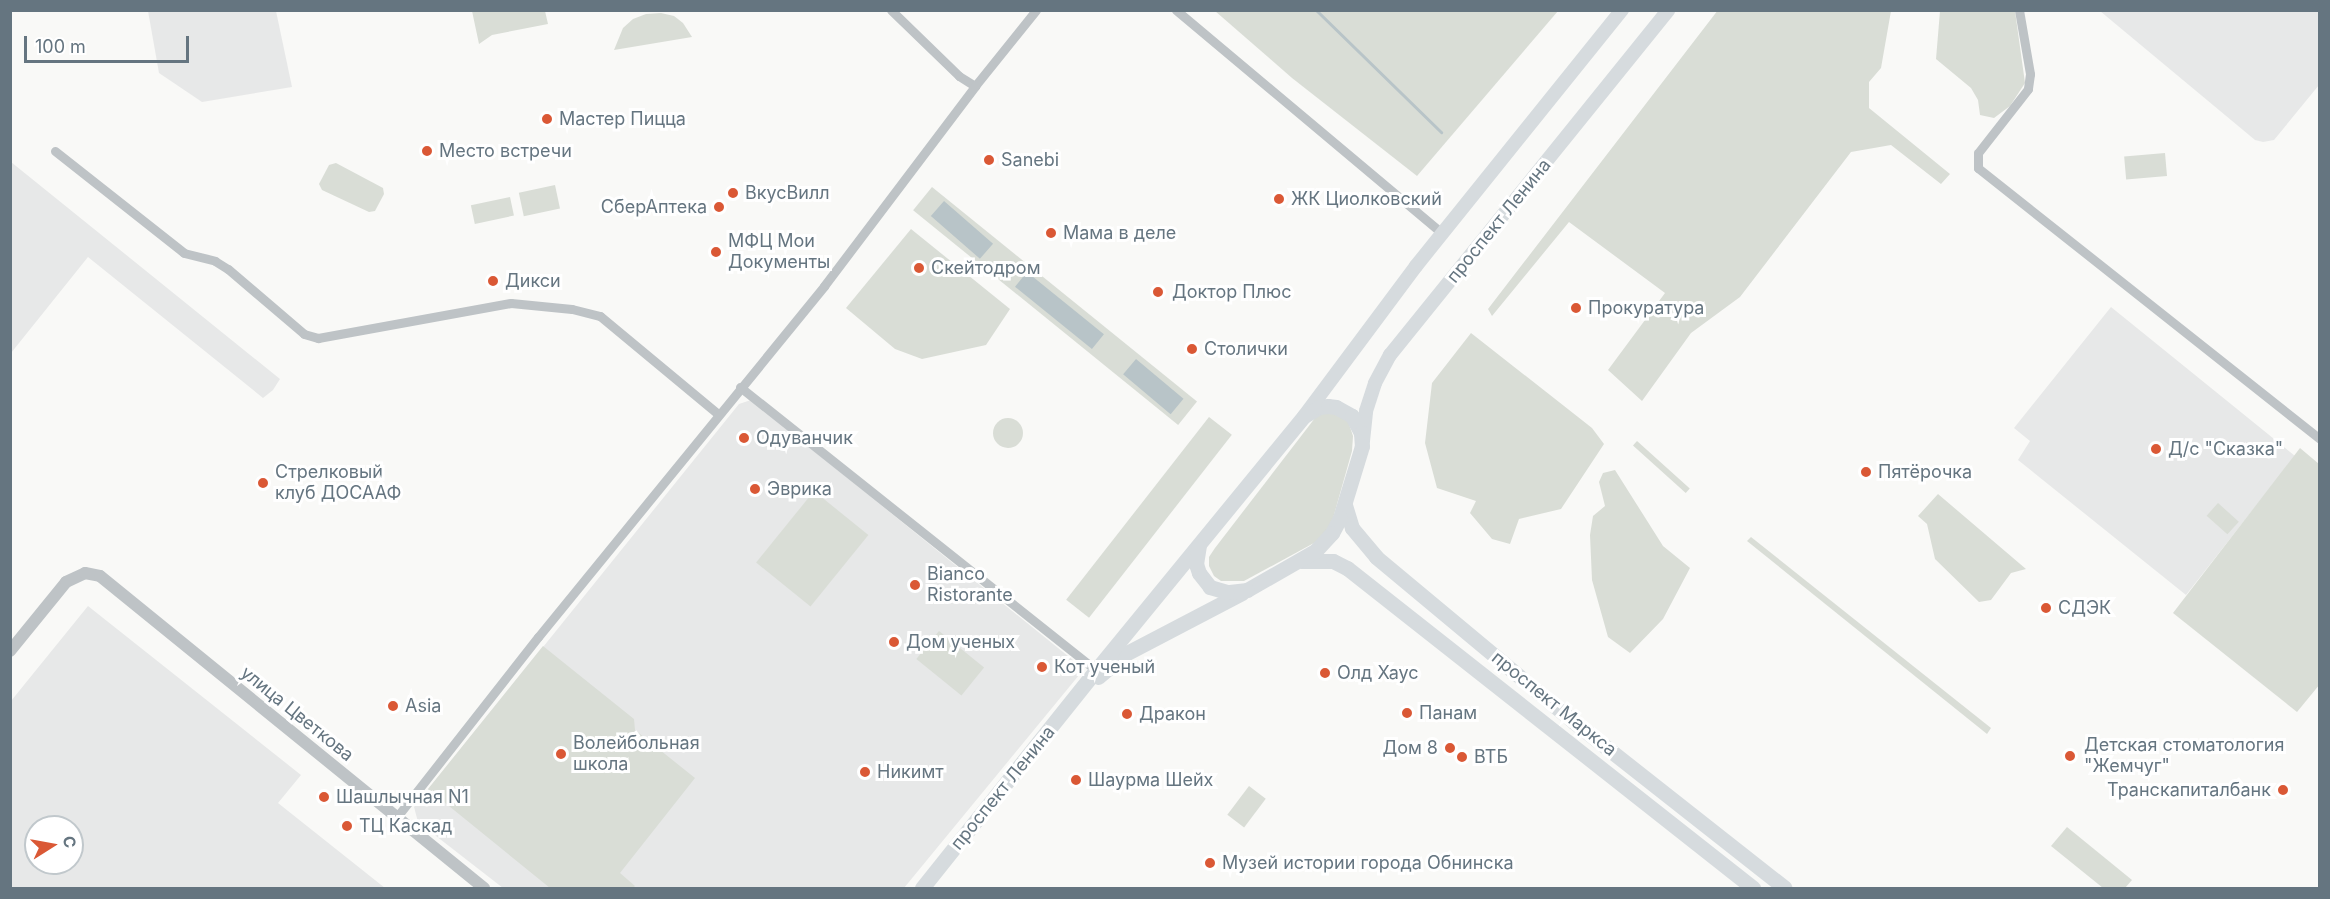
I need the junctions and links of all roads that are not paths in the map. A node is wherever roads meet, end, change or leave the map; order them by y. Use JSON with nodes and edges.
{"nodes":[{"id":1,"x":891,"y":10,"type":"edge"},
{"id":2,"x":1036,"y":10,"type":"edge"},
{"id":3,"x":1176,"y":10,"type":"edge"},
{"id":4,"x":1622,"y":10,"type":"edge"},
{"id":5,"x":1668,"y":10,"type":"edge"},
{"id":6,"x":2019,"y":10,"type":"edge"},
{"id":7,"x":975,"y":86,"type":"junction"},
{"id":8,"x":55,"y":151,"type":"dead end"},
{"id":9,"x":1442,"y":233,"type":"junction"},
{"id":10,"x":740,"y":387,"type":"junction"},
{"id":11,"x":718,"y":414,"type":"junction"},
{"id":12,"x":1304,"y":416,"type":"junction"},
{"id":13,"x":2319,"y":439,"type":"edge"},
{"id":14,"x":1362,"y":446,"type":"junction"},
{"id":15,"x":1345,"y":502,"type":"junction"},
{"id":16,"x":1199,"y":546,"type":"junction"},
{"id":17,"x":1376,"y":557,"type":"junction"},
{"id":18,"x":1301,"y":561,"type":"junction"},
{"id":19,"x":1358,"y":577,"type":"junction"},
{"id":20,"x":1247,"y":590,"type":"junction"},
{"id":21,"x":10,"y":651,"type":"edge"},
{"id":22,"x":1096,"y":670,"type":"junction"},
{"id":23,"x":1083,"y":688,"type":"junction"},
{"id":24,"x":396,"y":818,"type":"junction"},
{"id":25,"x":484,"y":888,"type":"edge"},
{"id":26,"x":922,"y":888,"type":"edge"},
{"id":27,"x":1753,"y":888,"type":"edge"},
{"id":28,"x":1785,"y":888,"type":"edge"}],
"edges":[{"from":1,"to":7,"type":"street"},
{"from":2,"to":7,"type":"street"},
{"from":3,"to":9,"type":"street"},
{"from":4,"to":9,"type":"main road","name":"проспект Ленина"},
{"from":5,"to":14,"type":"main road","name":"проспект Ленина"},
{"from":6,"to":13,"type":"street"},
{"from":7,"to":10,"type":"street"},
{"from":8,"to":11,"type":"street"},
{"from":9,"to":12,"type":"main road","name":"проспект Ленина"},
{"from":10,"to":11,"type":"street"},
{"from":10,"to":22,"type":"street"},
{"from":11,"to":24,"type":"street"},
{"from":12,"to":14,"type":"main road"},
{"from":12,"to":16,"type":"main road","name":"проспект Ленина"},
{"from":14,"to":15,"type":"main road"},
{"from":15,"to":17,"type":"main road","name":"проспект Маркса"},
{"from":15,"to":18,"type":"main road"},
{"from":16,"to":20,"type":"main road"},
{"from":16,"to":22,"type":"main road","name":"проспект Ленина"},
{"from":17,"to":19,"type":"main road"},
{"from":17,"to":28,"type":"main road","name":"проспект Маркса"},
{"from":18,"to":19,"type":"main road","name":"проспект Маркса"},
{"from":18,"to":20,"type":"main road","name":"проспект Ленина"},
{"from":19,"to":27,"type":"main road","name":"проспект Маркса"},
{"from":20,"to":23,"type":"main road","name":"проспект Ленина"},
{"from":21,"to":24,"type":"street","name":"улица Цветкова"},
{"from":22,"to":23,"type":"main road","name":"проспект Ленина"},
{"from":23,"to":26,"type":"main road","name":"проспект Ленина"},
{"from":24,"to":25,"type":"street","name":"улица Цветкова"}]}
